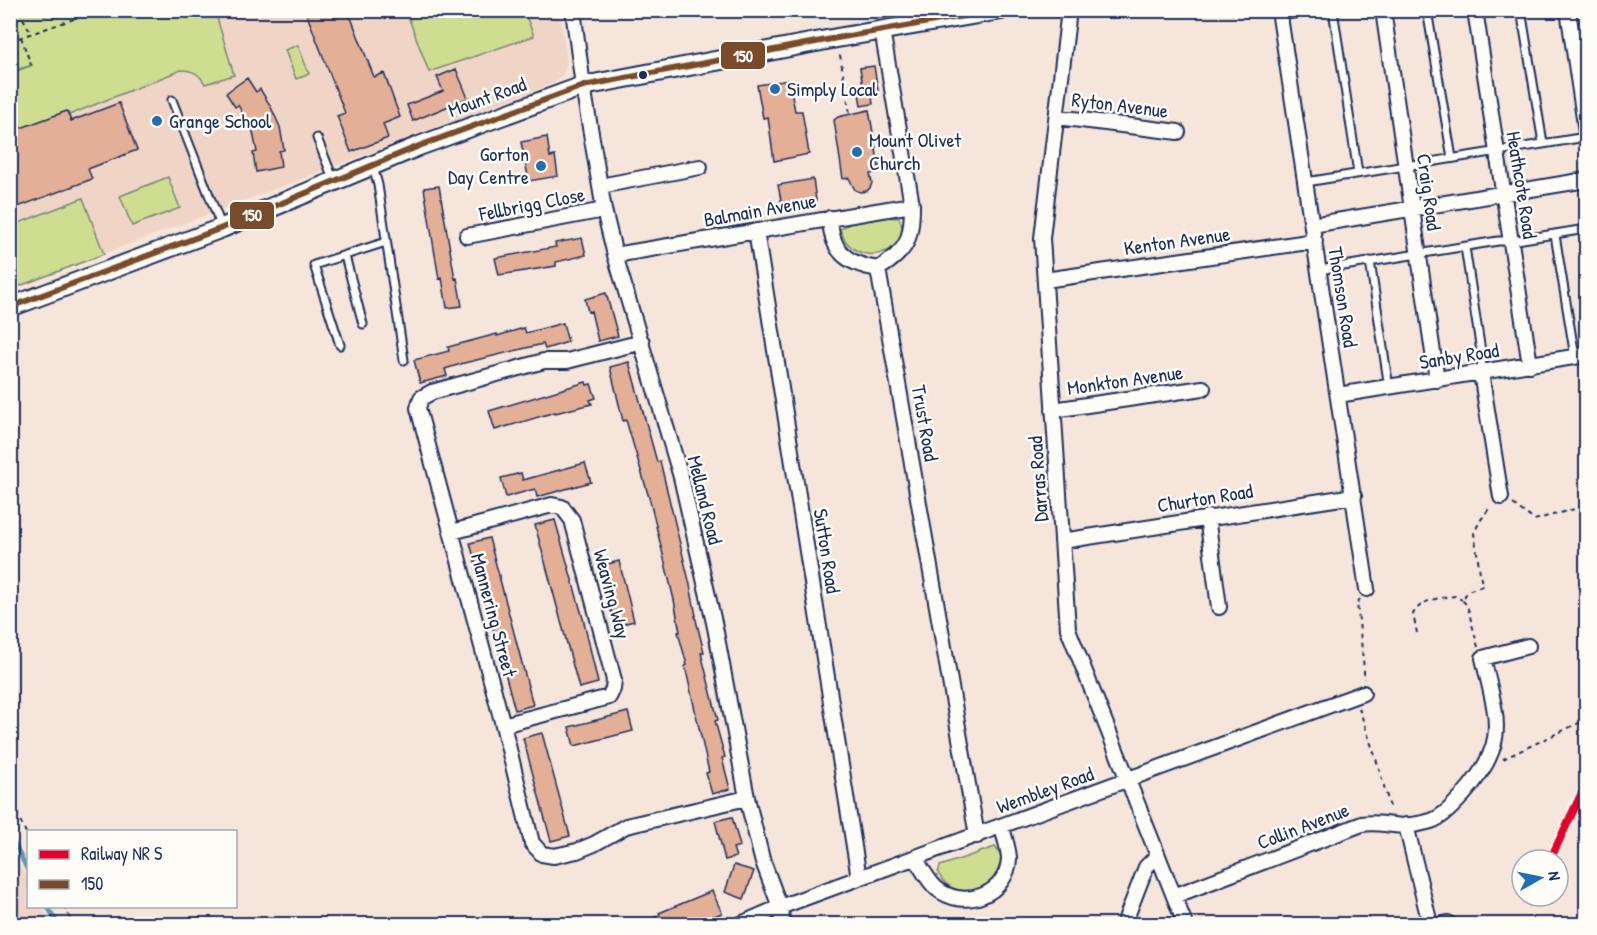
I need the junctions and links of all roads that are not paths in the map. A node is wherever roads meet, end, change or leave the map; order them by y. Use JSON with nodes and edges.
{"nodes":[{"id":1,"x":573,"y":10,"type":"edge"},
{"id":2,"x":1001,"y":10,"type":"edge"},
{"id":3,"x":1069,"y":10,"type":"edge"},
{"id":4,"x":1319,"y":10,"type":"edge"},
{"id":5,"x":1333,"y":10,"type":"edge"},
{"id":6,"x":1383,"y":10,"type":"edge"},
{"id":7,"x":1427,"y":10,"type":"edge"},
{"id":8,"x":1475,"y":10,"type":"edge"},
{"id":9,"x":1521,"y":10,"type":"edge"},
{"id":10,"x":1568,"y":10,"type":"edge"},
{"id":11,"x":1280,"y":13,"type":"edge"},
{"id":12,"x":882,"y":30,"type":"junction"},
{"id":13,"x":583,"y":86,"type":"junction"},
{"id":14,"x":172,"y":100,"type":"dead end"},
{"id":15,"x":1057,"y":117,"type":"junction"},
{"id":16,"x":1178,"y":132,"type":"dead end"},
{"id":17,"x":1587,"y":132,"type":"edge"},
{"id":18,"x":1587,"y":137,"type":"edge"},
{"id":19,"x":316,"y":138,"type":"dead end"},
{"id":20,"x":1543,"y":143,"type":"junction"},
{"id":21,"x":1497,"y":151,"type":"junction"},
{"id":22,"x":1452,"y":158,"type":"junction"},
{"id":23,"x":372,"y":165,"type":"junction"},
{"id":24,"x":1406,"y":166,"type":"junction"},
{"id":25,"x":700,"y":167,"type":"dead end"},
{"id":26,"x":1358,"y":173,"type":"junction"},
{"id":27,"x":1587,"y":180,"type":"edge"},
{"id":28,"x":334,"y":181,"type":"junction"},
{"id":29,"x":1306,"y":182,"type":"junction"},
{"id":30,"x":600,"y":186,"type":"junction"},
{"id":31,"x":1504,"y":193,"type":"junction"},
{"id":32,"x":912,"y":205,"type":"junction"},
{"id":33,"x":1412,"y":208,"type":"junction"},
{"id":34,"x":604,"y":210,"type":"junction"},
{"id":35,"x":830,"y":218,"type":"junction"},
{"id":36,"x":1312,"y":225,"type":"junction"},
{"id":37,"x":222,"y":228,"type":"junction"},
{"id":38,"x":1587,"y":230,"type":"edge"},
{"id":39,"x":756,"y":231,"type":"junction"},
{"id":40,"x":1555,"y":235,"type":"junction"},
{"id":41,"x":467,"y":236,"type":"dead end"},
{"id":42,"x":1315,"y":241,"type":"junction"},
{"id":43,"x":387,"y":242,"type":"junction"},
{"id":44,"x":1511,"y":242,"type":"junction"},
{"id":45,"x":1465,"y":247,"type":"junction"},
{"id":46,"x":1419,"y":254,"type":"junction"},
{"id":47,"x":615,"y":255,"type":"junction"},
{"id":48,"x":345,"y":256,"type":"junction"},
{"id":49,"x":1370,"y":261,"type":"junction"},
{"id":50,"x":878,"y":268,"type":"junction"},
{"id":51,"x":1319,"y":270,"type":"junction"},
{"id":52,"x":1045,"y":280,"type":"junction"},
{"id":53,"x":10,"y":307,"type":"edge"},
{"id":54,"x":363,"y":324,"type":"dead end"},
{"id":55,"x":642,"y":342,"type":"junction"},
{"id":56,"x":340,"y":345,"type":"dead end"},
{"id":57,"x":1581,"y":356,"type":"edge"},
{"id":58,"x":404,"y":360,"type":"dead end"},
{"id":59,"x":1530,"y":365,"type":"junction"},
{"id":60,"x":1481,"y":373,"type":"junction"},
{"id":61,"x":1437,"y":380,"type":"junction"},
{"id":62,"x":1203,"y":388,"type":"dead end"},
{"id":63,"x":1389,"y":388,"type":"junction"},
{"id":64,"x":1338,"y":395,"type":"junction"},
{"id":65,"x":1053,"y":410,"type":"junction"},
{"id":66,"x":1354,"y":496,"type":"junction"},
{"id":67,"x":1501,"y":497,"type":"road end"},
{"id":68,"x":1207,"y":517,"type":"junction"},
{"id":69,"x":452,"y":532,"type":"junction"},
{"id":70,"x":1062,"y":542,"type":"junction"},
{"id":71,"x":1367,"y":590,"type":"road end"},
{"id":72,"x":1219,"y":607,"type":"dead end"},
{"id":73,"x":1528,"y":646,"type":"dead end"},
{"id":74,"x":1363,"y":693,"type":"road end"},
{"id":75,"x":503,"y":725,"type":"junction"},
{"id":76,"x":1127,"y":780,"type":"junction"},
{"id":77,"x":747,"y":798,"type":"junction"},
{"id":78,"x":1400,"y":826,"type":"junction"},
{"id":79,"x":1002,"y":827,"type":"junction"},
{"id":80,"x":977,"y":836,"type":"junction"},
{"id":81,"x":1157,"y":856,"type":"junction"},
{"id":82,"x":915,"y":858,"type":"junction"},
{"id":83,"x":859,"y":878,"type":"junction"},
{"id":84,"x":1174,"y":896,"type":"junction"},
{"id":85,"x":780,"y":907,"type":"junction"},
{"id":86,"x":741,"y":924,"type":"edge"},
{"id":87,"x":783,"y":924,"type":"edge"},
{"id":88,"x":1124,"y":924,"type":"edge"},
{"id":89,"x":1185,"y":924,"type":"edge"},
{"id":90,"x":1430,"y":924,"type":"edge"}],
"edges":[{"from":1,"to":13,"type":"street","name":"Melland Road"},
{"from":2,"to":12,"type":"main road","name":"Mount Road"},
{"from":3,"to":15,"type":"street","name":"Darras Road"},
{"from":4,"to":11,"type":"lane"},
{"from":5,"to":26,"type":"lane"},
{"from":6,"to":24,"type":"street","name":"Craig Road"},
{"from":7,"to":22,"type":"lane"},
{"from":8,"to":21,"type":"street","name":"Heathcote Road"},
{"from":9,"to":20,"type":"lane"},
{"from":10,"to":17,"type":"street"},
{"from":11,"to":29,"type":"street","name":"Thomson Road"},
{"from":12,"to":13,"type":"main road","name":"Mount Road"},
{"from":12,"to":32,"type":"street"},
{"from":13,"to":23,"type":"main road","name":"Mount Road"},
{"from":13,"to":30,"type":"street","name":"Melland Road"},
{"from":14,"to":37,"type":"lane"},
{"from":15,"to":16,"type":"street","name":"Ryton Avenue"},
{"from":15,"to":52,"type":"street","name":"Darras Road"},
{"from":18,"to":20,"type":"lane"},
{"from":19,"to":28,"type":"lane"},
{"from":20,"to":21,"type":"lane"},
{"from":21,"to":22,"type":"lane"},
{"from":21,"to":31,"type":"street","name":"Heathcote Road"},
{"from":22,"to":24,"type":"lane"},
{"from":23,"to":28,"type":"main road","name":"Mount Road"},
{"from":23,"to":43,"type":"lane"},
{"from":24,"to":26,"type":"lane"},
{"from":24,"to":33,"type":"street","name":"Craig Road"},
{"from":25,"to":30,"type":"street"},
{"from":26,"to":29,"type":"lane"},
{"from":27,"to":31,"type":"street"},
{"from":28,"to":37,"type":"main road","name":"Mount Road"},
{"from":29,"to":36,"type":"street","name":"Thomson Road"},
{"from":30,"to":34,"type":"street","name":"Melland Road"},
{"from":31,"to":33,"type":"street"},
{"from":31,"to":44,"type":"street","name":"Heathcote Road"},
{"from":32,"to":35,"type":"street","name":"Balmain Avenue"},
{"from":32,"to":50,"type":"street"},
{"from":33,"to":36,"type":"street"},
{"from":33,"to":46,"type":"street","name":"Craig Road"},
{"from":34,"to":41,"type":"street","name":"Fellbrigg Close"},
{"from":34,"to":47,"type":"street","name":"Melland Road"},
{"from":35,"to":39,"type":"street","name":"Balmain Avenue"},
{"from":35,"to":50,"type":"street"},
{"from":36,"to":42,"type":"street","name":"Thomson Road"},
{"from":37,"to":53,"type":"main road","name":"Mount Road"},
{"from":38,"to":40,"type":"lane"},
{"from":39,"to":47,"type":"street","name":"Balmain Avenue"},
{"from":39,"to":83,"type":"street","name":"Sutton Road"},
{"from":40,"to":44,"type":"lane"},
{"from":40,"to":57,"type":"lane"},
{"from":42,"to":51,"type":"street","name":"Thomson Road"},
{"from":42,"to":52,"type":"street","name":"Kenton Avenue"},
{"from":43,"to":48,"type":"lane"},
{"from":43,"to":58,"type":"lane"},
{"from":44,"to":45,"type":"lane"},
{"from":44,"to":59,"type":"street","name":"Heathcote Road"},
{"from":45,"to":46,"type":"lane"},
{"from":45,"to":60,"type":"lane"},
{"from":46,"to":49,"type":"lane"},
{"from":46,"to":61,"type":"street","name":"Craig Road"},
{"from":47,"to":55,"type":"street","name":"Melland Road"},
{"from":48,"to":54,"type":"lane"},
{"from":48,"to":56,"type":"lane"},
{"from":49,"to":51,"type":"lane"},
{"from":49,"to":63,"type":"lane"},
{"from":50,"to":80,"type":"street","name":"Trust Road"},
{"from":51,"to":64,"type":"street","name":"Thomson Road"},
{"from":52,"to":65,"type":"street","name":"Darras Road"},
{"from":55,"to":69,"type":"street","name":"Mannering Street"},
{"from":55,"to":77,"type":"street","name":"Melland Road"},
{"from":57,"to":59,"type":"street","name":"Sanby Road"},
{"from":59,"to":60,"type":"street","name":"Sanby Road"},
{"from":60,"to":61,"type":"street","name":"Sanby Road"},
{"from":60,"to":67,"type":"street"},
{"from":61,"to":63,"type":"street","name":"Sanby Road"},
{"from":62,"to":65,"type":"street","name":"Monkton Avenue"},
{"from":63,"to":64,"type":"street","name":"Sanby Road"},
{"from":64,"to":66,"type":"street","name":"Thomson Road"},
{"from":65,"to":70,"type":"street","name":"Darras Road"},
{"from":66,"to":68,"type":"street","name":"Churton Road"},
{"from":66,"to":71,"type":"street","name":"Thomson Road"},
{"from":68,"to":70,"type":"street","name":"Churton Road"},
{"from":68,"to":72,"type":"street"},
{"from":69,"to":75,"type":"street","name":"Mannering Street"},
{"from":69,"to":75,"type":"street","name":"Weaving Way"},
{"from":70,"to":76,"type":"street","name":"Darras Road"},
{"from":73,"to":78,"type":"street","name":"Collin Avenue"},
{"from":74,"to":76,"type":"street","name":"Wembley Road"},
{"from":75,"to":77,"type":"street","name":"Mannering Street"},
{"from":76,"to":79,"type":"street","name":"Wembley Road"},
{"from":76,"to":81,"type":"street","name":"Darras Road"},
{"from":77,"to":85,"type":"street","name":"Melland Road"},
{"from":78,"to":84,"type":"street","name":"Collin Avenue"},
{"from":78,"to":90,"type":"street"},
{"from":79,"to":80,"type":"street","name":"Wembley Road"},
{"from":79,"to":82,"type":"street"},
{"from":80,"to":82,"type":"street","name":"Wembley Road"},
{"from":81,"to":84,"type":"street","name":"Darras Road"},
{"from":81,"to":88,"type":"street"},
{"from":82,"to":83,"type":"street","name":"Wembley Road"},
{"from":83,"to":85,"type":"street","name":"Wembley Road"},
{"from":84,"to":89,"type":"street","name":"Darras Road"},
{"from":85,"to":86,"type":"street","name":"Wembley Road"},
{"from":85,"to":87,"type":"street","name":"Melland Road"}]}
